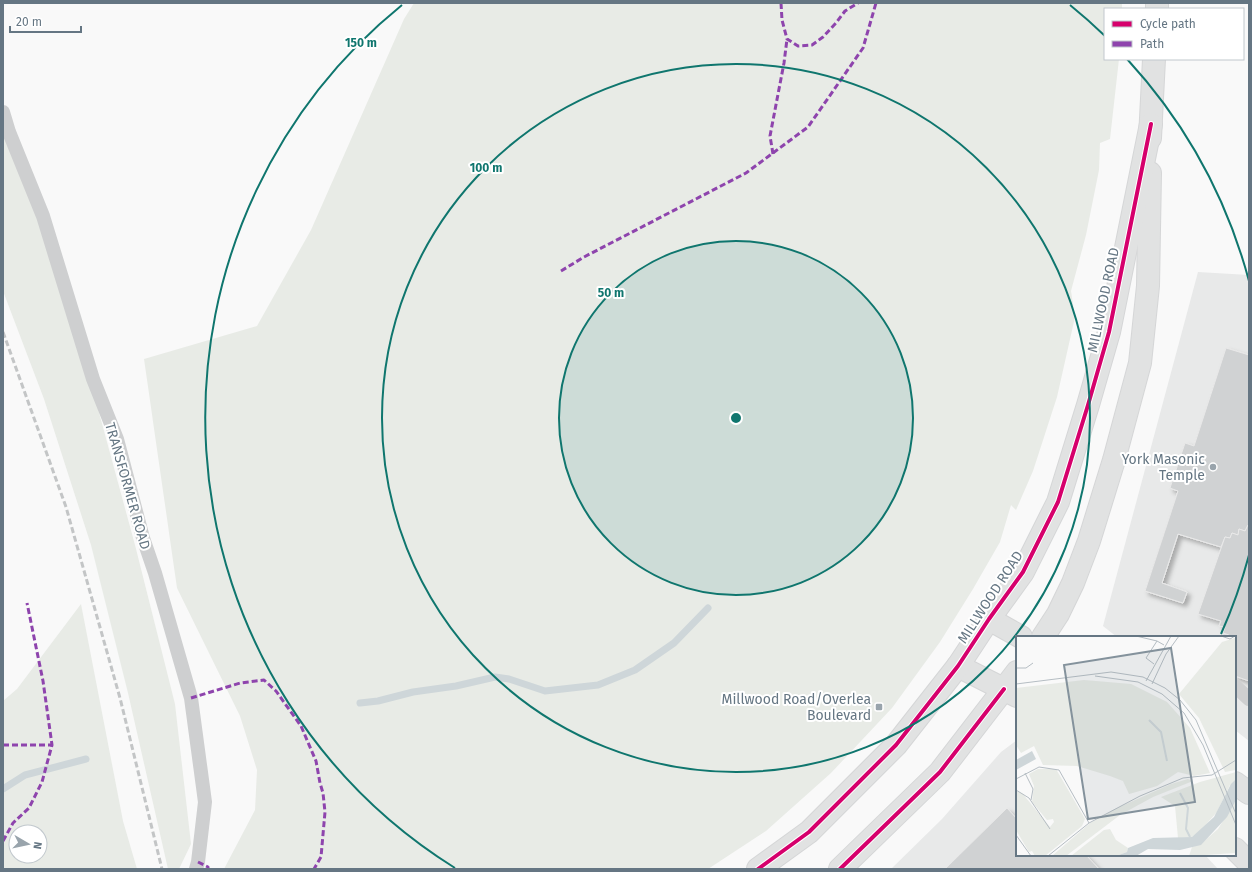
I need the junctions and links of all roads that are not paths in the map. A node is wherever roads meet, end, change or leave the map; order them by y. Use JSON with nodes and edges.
{"nodes":[{"id":1,"x":1154,"y":60,"type":"edge"},
{"id":2,"x":3,"y":112,"type":"edge"},
{"id":3,"x":1150,"y":124,"type":"junction"},
{"id":4,"x":989,"y":618,"type":"junction"},
{"id":5,"x":1019,"y":636,"type":"edge"},
{"id":6,"x":1044,"y":636,"type":"edge"},
{"id":7,"x":958,"y":666,"type":"junction"},
{"id":8,"x":1013,"y":686,"type":"edge"},
{"id":9,"x":1236,"y":687,"type":"edge"},
{"id":10,"x":1249,"y":699,"type":"edge"},
{"id":11,"x":1236,"y":784,"type":"edge"},
{"id":12,"x":1249,"y":793,"type":"edge"},
{"id":13,"x":1236,"y":850,"type":"edge"},
{"id":14,"x":1249,"y":862,"type":"edge"},
{"id":15,"x":196,"y":869,"type":"edge"},
{"id":16,"x":758,"y":869,"type":"edge"},
{"id":17,"x":840,"y":869,"type":"edge"}],
"edges":[{"from":1,"to":3,"type":"main road","name":"MILLWOOD ROAD"},
{"from":2,"to":15,"type":"lane","name":"TRANSFORMER ROAD"},
{"from":3,"to":4,"type":"main road","name":"MILLWOOD ROAD"},
{"from":3,"to":6,"type":"main road","name":"MILLWOOD ROAD"},
{"from":4,"to":5,"type":"main road"},
{"from":4,"to":7,"type":"main road","name":"MILLWOOD ROAD"},
{"from":7,"to":8,"type":"main road"},
{"from":7,"to":16,"type":"main road","name":"MILLWOOD ROAD"},
{"from":8,"to":17,"type":"main road"},
{"from":9,"to":10,"type":"lane"},
{"from":11,"to":12,"type":"main road"},
{"from":13,"to":14,"type":"main road"}]}
